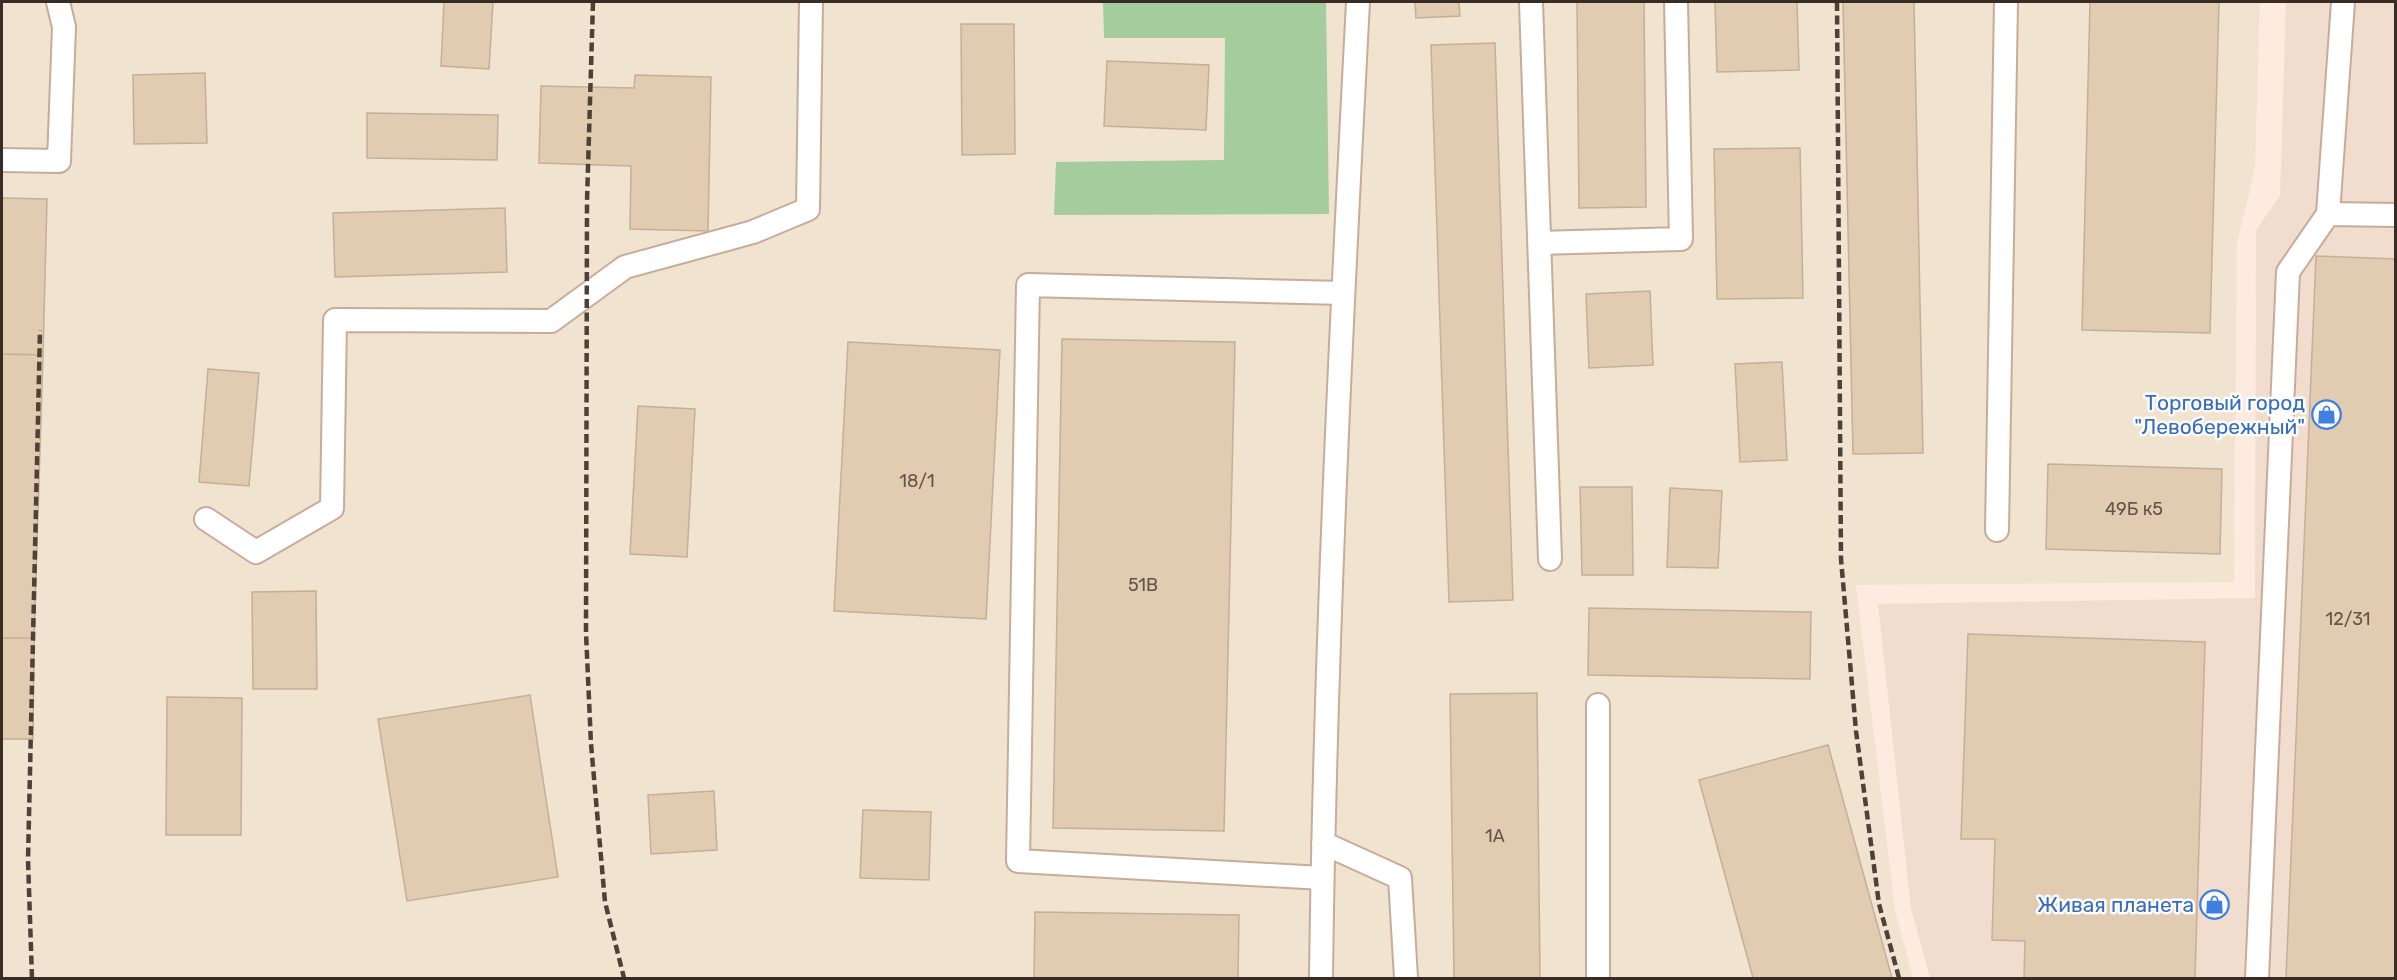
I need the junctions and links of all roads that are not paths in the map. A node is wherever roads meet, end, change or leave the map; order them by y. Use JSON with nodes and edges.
{"nodes":[{"id":1,"x":58,"y":2,"type":"edge"},
{"id":2,"x":811,"y":2,"type":"edge"},
{"id":3,"x":1358,"y":2,"type":"edge"},
{"id":4,"x":1531,"y":2,"type":"edge"},
{"id":5,"x":1676,"y":2,"type":"edge"},
{"id":6,"x":2006,"y":2,"type":"edge"},
{"id":7,"x":2343,"y":2,"type":"edge"},
{"id":8,"x":2,"y":160,"type":"edge"},
{"id":9,"x":2328,"y":214,"type":"junction"},
{"id":10,"x":2396,"y":215,"type":"edge"},
{"id":11,"x":1539,"y":243,"type":"junction"},
{"id":12,"x":1343,"y":293,"type":"junction"},
{"id":13,"x":206,"y":519,"type":"dead end"},
{"id":14,"x":1997,"y":530,"type":"dead end"},
{"id":15,"x":1550,"y":559,"type":"dead end"},
{"id":16,"x":1598,"y":705,"type":"dead end"},
{"id":17,"x":1323,"y":843,"type":"junction"},
{"id":18,"x":1322,"y":878,"type":"junction"},
{"id":19,"x":1321,"y":978,"type":"edge"},
{"id":20,"x":1406,"y":978,"type":"edge"},
{"id":21,"x":1598,"y":978,"type":"edge"},
{"id":22,"x":2257,"y":978,"type":"edge"}],
"edges":[{"from":1,"to":8,"type":"lane"},
{"from":2,"to":13,"type":"lane"},
{"from":3,"to":12,"type":"lane"},
{"from":4,"to":11,"type":"lane"},
{"from":5,"to":11,"type":"lane"},
{"from":6,"to":14,"type":"lane"},
{"from":7,"to":9,"type":"lane"},
{"from":9,"to":10,"type":"lane"},
{"from":9,"to":22,"type":"lane"},
{"from":11,"to":15,"type":"lane"},
{"from":12,"to":17,"type":"lane"},
{"from":12,"to":18,"type":"lane"},
{"from":16,"to":21,"type":"lane"},
{"from":17,"to":18,"type":"lane"},
{"from":17,"to":20,"type":"lane"},
{"from":18,"to":19,"type":"lane"}]}
